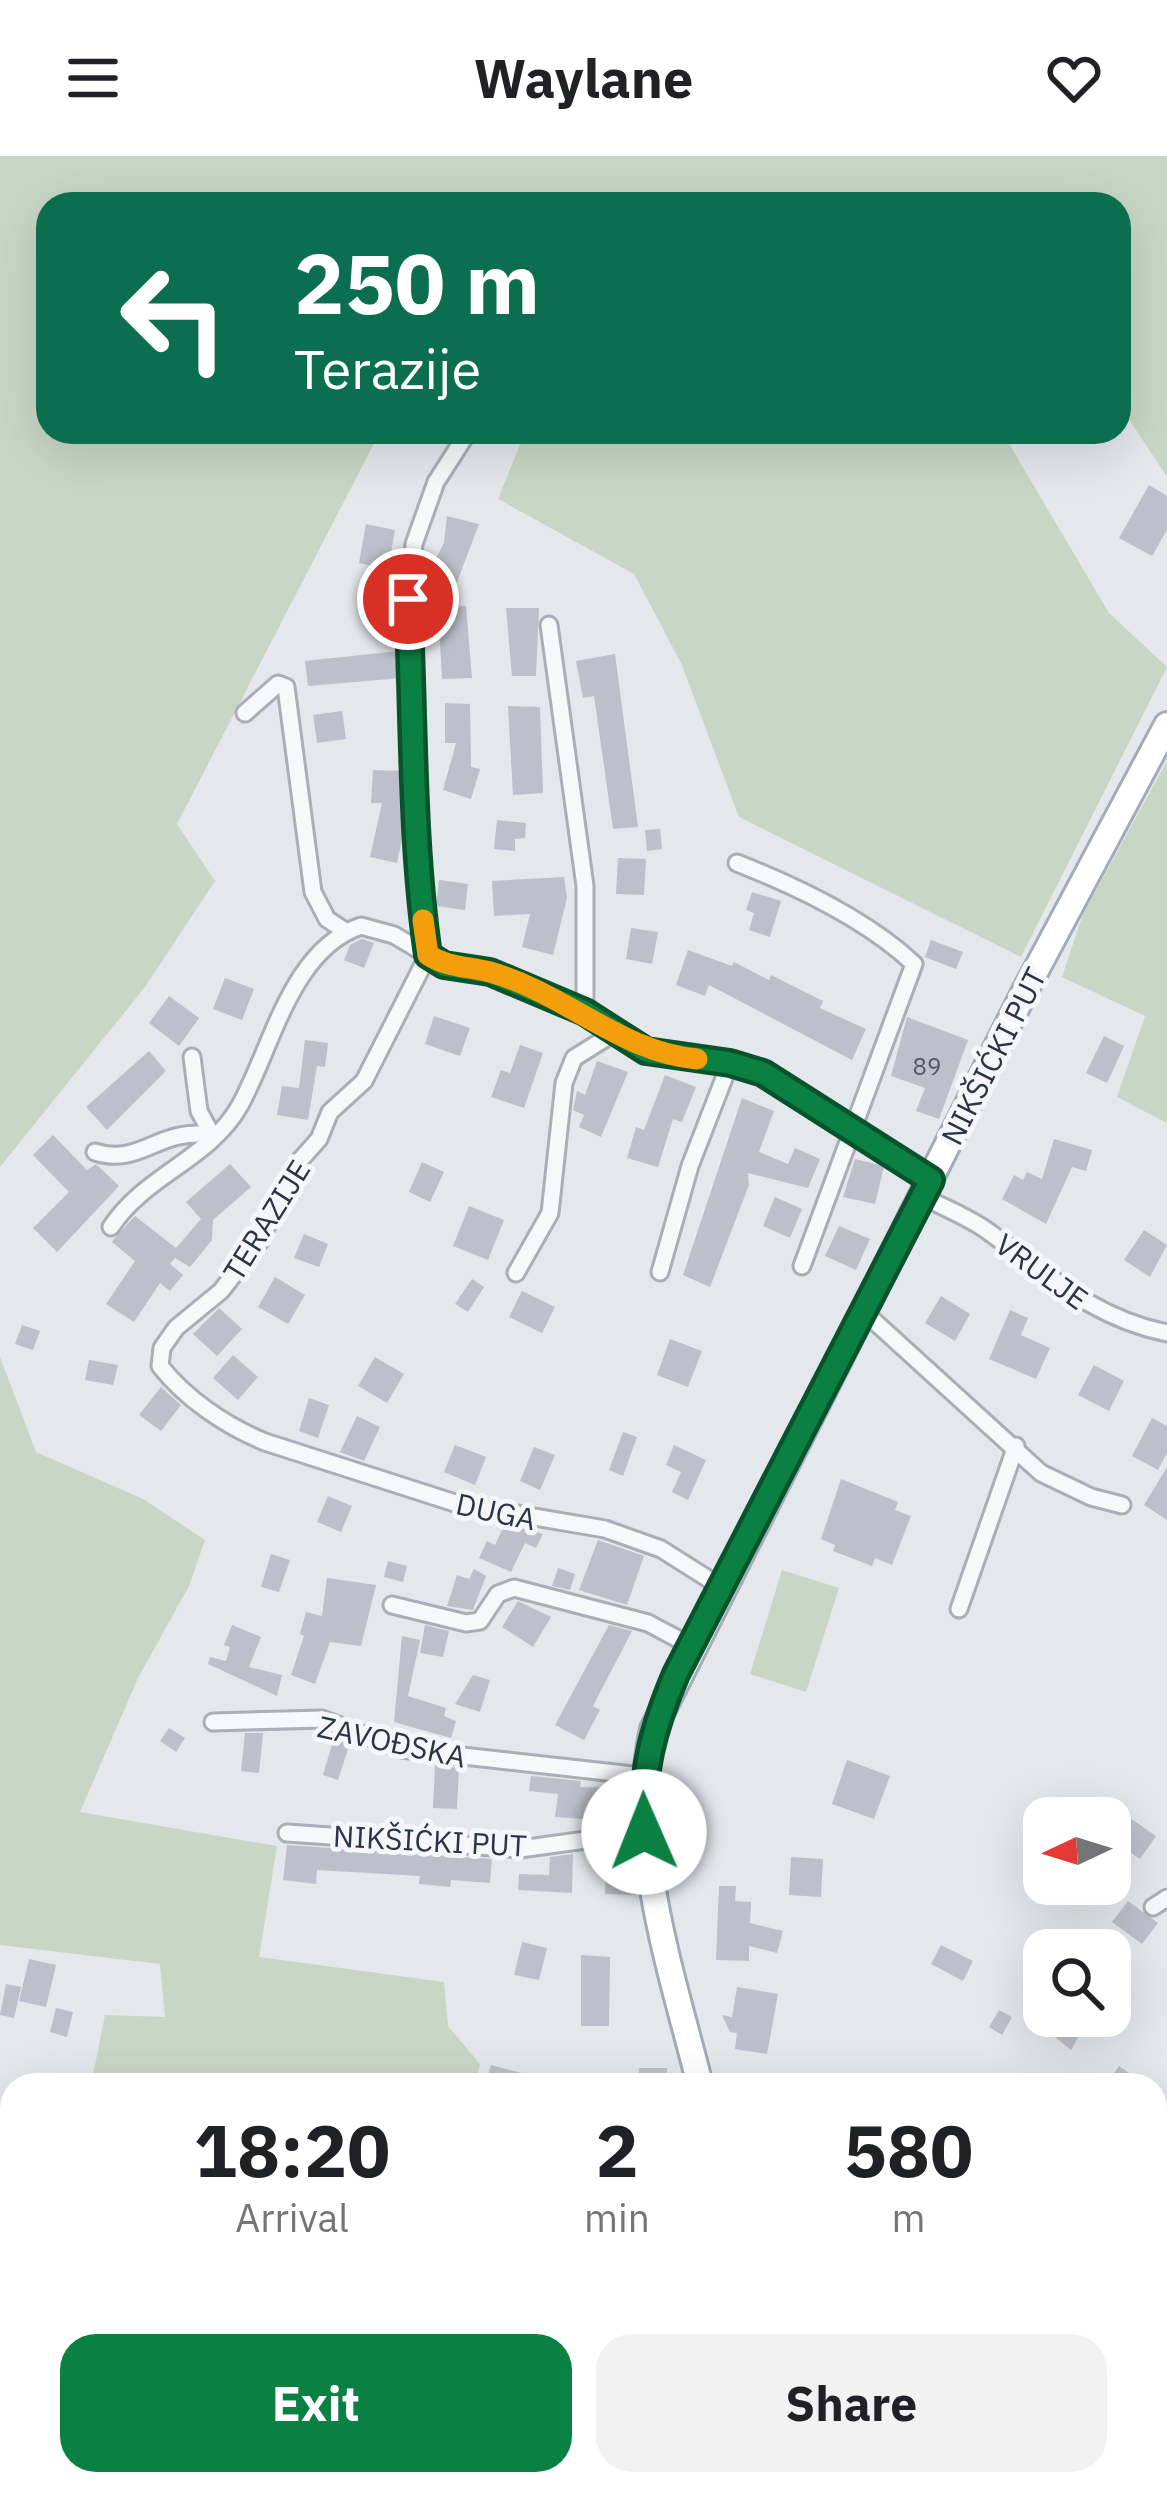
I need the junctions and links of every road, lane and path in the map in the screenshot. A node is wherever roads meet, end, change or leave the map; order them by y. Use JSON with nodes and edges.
{"nodes":[{"id":1,"x":460,"y":444,"type":"edge"},
{"id":2,"x":549,"y":625,"type":"dead end"},
{"id":3,"x":244,"y":713,"type":"dead end"},
{"id":4,"x":1167,"y":725,"type":"edge"},
{"id":5,"x":737,"y":863,"type":"dead end"},
{"id":6,"x":345,"y":931,"type":"junction"},
{"id":7,"x":428,"y":955,"type":"junction"},
{"id":8,"x":585,"y":1012,"type":"junction"},
{"id":9,"x":614,"y":1033,"type":"junction"},
{"id":10,"x":192,"y":1057,"type":"dead end"},
{"id":11,"x":730,"y":1063,"type":"junction"},
{"id":12,"x":851,"y":1130,"type":"junction"},
{"id":13,"x":212,"y":1135,"type":"junction"},
{"id":14,"x":95,"y":1151,"type":"dead end"},
{"id":15,"x":927,"y":1188,"type":"junction"},
{"id":16,"x":111,"y":1227,"type":"dead end"},
{"id":17,"x":802,"y":1267,"type":"dead end"},
{"id":18,"x":661,"y":1272,"type":"dead end"},
{"id":19,"x":516,"y":1273,"type":"dead end"},
{"id":20,"x":862,"y":1311,"type":"junction"},
{"id":21,"x":1167,"y":1334,"type":"edge"},
{"id":22,"x":265,"y":1442,"type":"joint"},
{"id":23,"x":1016,"y":1446,"type":"junction"},
{"id":24,"x":1122,"y":1504,"type":"dead end"},
{"id":25,"x":722,"y":1587,"type":"junction"},
{"id":26,"x":392,"y":1605,"type":"dead end"},
{"id":27,"x":958,"y":1610,"type":"dead end"},
{"id":28,"x":691,"y":1646,"type":"junction"},
{"id":29,"x":213,"y":1722,"type":"dead end"},
{"id":30,"x":643,"y":1776,"type":"junction"},
{"id":31,"x":644,"y":1832,"type":"junction"},
{"id":32,"x":287,"y":1833,"type":"dead end"},
{"id":33,"x":697,"y":2073,"type":"edge"}],
"edges":[{"from":1,"to":7,"type":"street"},
{"from":2,"to":8,"type":"street"},
{"from":3,"to":6,"type":"street"},
{"from":4,"to":15,"type":"main road","name":"NIKŠIĆKI PUT"},
{"from":5,"to":12,"type":"street"},
{"from":6,"to":7,"type":"street"},
{"from":6,"to":13,"type":"street"},
{"from":7,"to":8,"type":"street"},
{"from":7,"to":22,"type":"street","name":"TERAZIJE"},
{"from":8,"to":9,"type":"street"},
{"from":9,"to":11,"type":"street"},
{"from":9,"to":19,"type":"street"},
{"from":10,"to":13,"type":"street"},
{"from":11,"to":12,"type":"street"},
{"from":11,"to":18,"type":"street"},
{"from":12,"to":15,"type":"street"},
{"from":12,"to":17,"type":"street"},
{"from":13,"to":14,"type":"street"},
{"from":13,"to":16,"type":"street"},
{"from":15,"to":20,"type":"main road","name":"NIKŠIĆKI PUT"},
{"from":15,"to":21,"type":"street","name":"VRULJE"},
{"from":20,"to":23,"type":"street"},
{"from":20,"to":25,"type":"main road","name":"NIKŠIĆKI PUT"},
{"from":22,"to":25,"type":"street","name":"DUGA"},
{"from":23,"to":24,"type":"street"},
{"from":23,"to":27,"type":"street"},
{"from":25,"to":28,"type":"main road","name":"NIKŠIĆKI PUT"},
{"from":26,"to":28,"type":"street"},
{"from":28,"to":30,"type":"main road","name":"NIKŠIĆKI PUT"},
{"from":29,"to":30,"type":"street","name":"ZAVOĐSKA"},
{"from":30,"to":31,"type":"main road","name":"NIKŠIĆKI PUT"},
{"from":31,"to":32,"type":"street","name":"NIKŠIĆKI PUT"},
{"from":31,"to":33,"type":"main road","name":"NIKŠIĆKI PUT"}]}
